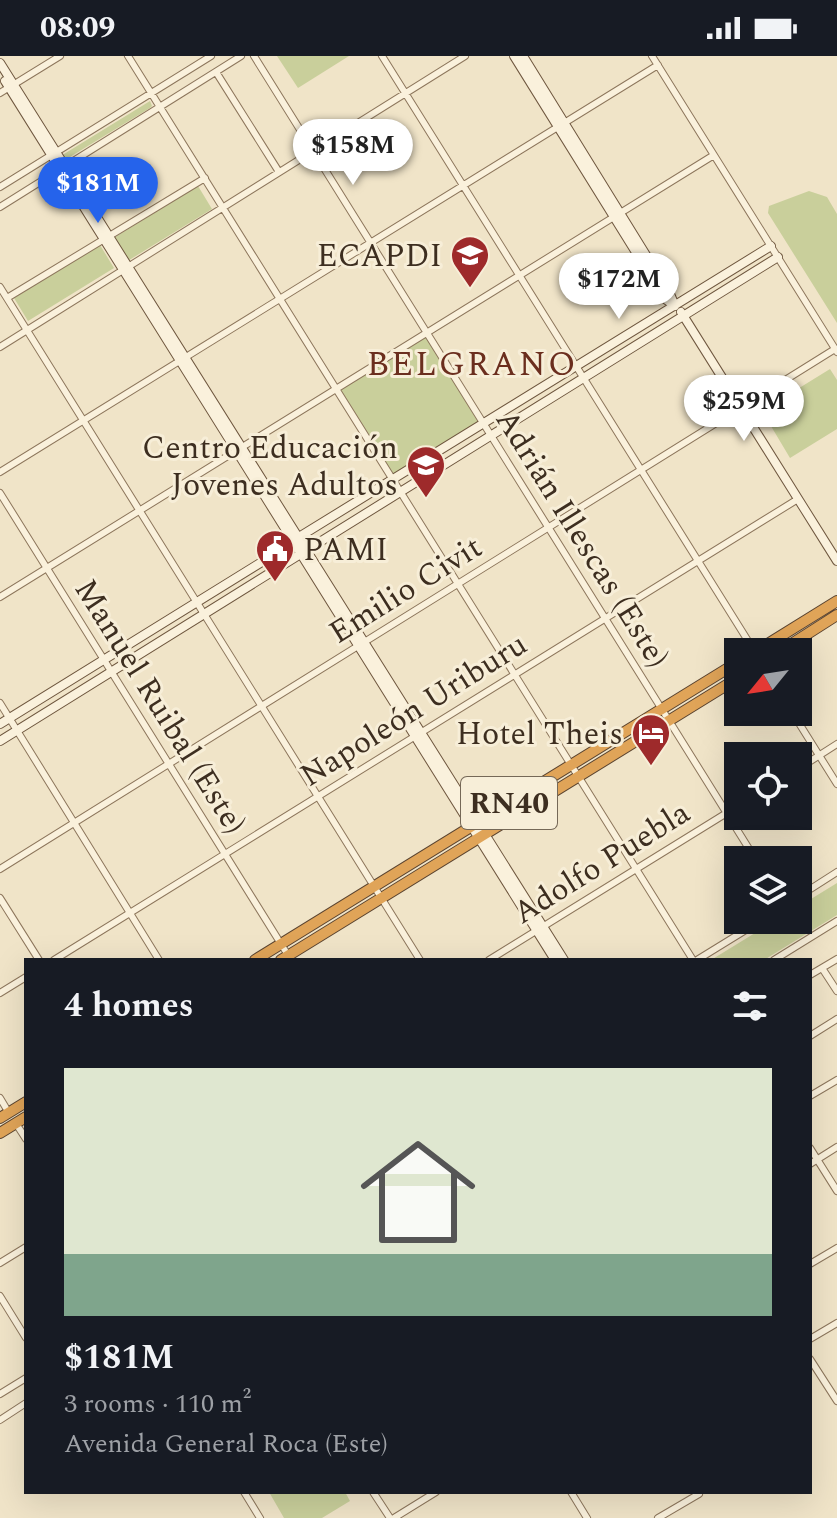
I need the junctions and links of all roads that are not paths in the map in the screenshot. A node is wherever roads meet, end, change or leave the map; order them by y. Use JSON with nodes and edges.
{"nodes":[{"id":1,"x":60,"y":56,"type":"edge"},
{"id":2,"x":128,"y":56,"type":"edge"},
{"id":3,"x":211,"y":56,"type":"edge"},
{"id":4,"x":241,"y":56,"type":"edge"},
{"id":5,"x":254,"y":56,"type":"edge"},
{"id":6,"x":382,"y":56,"type":"edge"},
{"id":7,"x":465,"y":56,"type":"edge"},
{"id":8,"x":514,"y":56,"type":"edge"},
{"id":9,"x":523,"y":56,"type":"edge"},
{"id":10,"x":652,"y":56,"type":"edge"},
{"id":11,"x":0,"y":63,"type":"edge"},
{"id":12,"x":658,"y":65,"type":"junction"},
{"id":13,"x":216,"y":72,"type":"junction"},
{"id":14,"x":0,"y":73,"type":"edge"},
{"id":15,"x":11,"y":86,"type":"junction"},
{"id":16,"x":0,"y":93,"type":"edge"},
{"id":17,"x":152,"y":93,"type":"junction"},
{"id":18,"x":405,"y":94,"type":"junction"},
{"id":19,"x":160,"y":107,"type":"junction"},
{"id":20,"x":561,"y":125,"type":"junction"},
{"id":21,"x":313,"y":151,"type":"junction"},
{"id":22,"x":54,"y":154,"type":"junction"},
{"id":23,"x":714,"y":155,"type":"junction"},
{"id":24,"x":63,"y":167,"type":"junction"},
{"id":25,"x":279,"y":172,"type":"junction"},
{"id":26,"x":205,"y":178,"type":"junction"},
{"id":27,"x":463,"y":186,"type":"junction"},
{"id":28,"x":0,"y":187,"type":"edge"},
{"id":29,"x":0,"y":207,"type":"edge"},
{"id":30,"x":223,"y":207,"type":"junction"},
{"id":31,"x":617,"y":215,"type":"junction"},
{"id":32,"x":107,"y":237,"type":"junction"},
{"id":33,"x":371,"y":243,"type":"junction"},
{"id":34,"x":771,"y":246,"type":"junction"},
{"id":35,"x":778,"y":257,"type":"junction"},
{"id":36,"x":126,"y":268,"type":"junction"},
{"id":37,"x":519,"y":276,"type":"junction"},
{"id":38,"x":0,"y":287,"type":"edge"},
{"id":39,"x":7,"y":298,"type":"junction"},
{"id":40,"x":280,"y":299,"type":"junction"},
{"id":41,"x":675,"y":306,"type":"junction"},
{"id":42,"x":684,"y":315,"type":"junction"},
{"id":43,"x":27,"y":330,"type":"junction"},
{"id":44,"x":427,"y":333,"type":"junction"},
{"id":45,"x":0,"y":347,"type":"edge"},
{"id":46,"x":836,"y":351,"type":"edge"},
{"id":47,"x":183,"y":359,"type":"junction"},
{"id":48,"x":575,"y":366,"type":"junction"},
{"id":49,"x":583,"y":378,"type":"junction"},
{"id":50,"x":337,"y":389,"type":"junction"},
{"id":51,"x":741,"y":408,"type":"junction"},
{"id":52,"x":83,"y":421,"type":"junction"},
{"id":53,"x":483,"y":423,"type":"junction"},
{"id":54,"x":491,"y":436,"type":"junction"},
{"id":55,"x":239,"y":449,"type":"junction"},
{"id":56,"x":641,"y":470,"type":"junction"},
{"id":57,"x":0,"y":472,"type":"edge"},
{"id":58,"x":393,"y":479,"type":"junction"},
{"id":59,"x":401,"y":492,"type":"junction"},
{"id":60,"x":0,"y":493,"type":"edge"},
{"id":61,"x":798,"y":499,"type":"junction"},
{"id":62,"x":139,"y":511,"type":"junction"},
{"id":63,"x":548,"y":528,"type":"junction"},
{"id":64,"x":296,"y":540,"type":"junction"},
{"id":65,"x":304,"y":552,"type":"junction"},
{"id":66,"x":698,"y":561,"type":"junction"},
{"id":67,"x":837,"y":561,"type":"edge"},
{"id":68,"x":47,"y":568,"type":"junction"},
{"id":69,"x":459,"y":584,"type":"junction"},
{"id":70,"x":0,"y":597,"type":"edge"},
{"id":71,"x":837,"y":601,"type":"edge"},
{"id":72,"x":196,"y":603,"type":"junction"},
{"id":73,"x":204,"y":614,"type":"junction"},
{"id":74,"x":837,"y":615,"type":"edge"},
{"id":75,"x":605,"y":619,"type":"junction"},
{"id":76,"x":746,"y":638,"type":"edge"},
{"id":77,"x":778,"y":638,"type":"edge"},
{"id":78,"x":801,"y":638,"type":"edge"},
{"id":79,"x":361,"y":644,"type":"junction"},
{"id":80,"x":104,"y":660,"type":"junction"},
{"id":81,"x":724,"y":671,"type":"edge"},
{"id":82,"x":111,"y":672,"type":"junction"},
{"id":83,"x":515,"y":674,"type":"junction"},
{"id":84,"x":724,"y":687,"type":"edge"},
{"id":85,"x":0,"y":703,"type":"edge"},
{"id":86,"x":261,"y":707,"type":"junction"},
{"id":87,"x":662,"y":709,"type":"junction"},
{"id":88,"x":10,"y":718,"type":"junction"},
{"id":89,"x":669,"y":721,"type":"junction"},
{"id":90,"x":0,"y":724,"type":"edge"},
{"id":91,"x":801,"y":726,"type":"edge"},
{"id":92,"x":17,"y":730,"type":"junction"},
{"id":93,"x":419,"y":734,"type":"junction"},
{"id":94,"x":0,"y":741,"type":"edge"},
{"id":95,"x":837,"y":744,"type":"edge"},
{"id":96,"x":819,"y":755,"type":"junction"},
{"id":97,"x":812,"y":760,"type":"edge"},
{"id":98,"x":169,"y":764,"type":"junction"},
{"id":99,"x":572,"y":765,"type":"junction"},
{"id":100,"x":579,"y":776,"type":"junction"},
{"id":101,"x":837,"y":784,"type":"edge"},
{"id":102,"x":317,"y":797,"type":"junction"},
{"id":103,"x":724,"y":808,"type":"edge"},
{"id":104,"x":724,"y":815,"type":"edge"},
{"id":105,"x":74,"y":823,"type":"junction"},
{"id":106,"x":475,"y":824,"type":"junction"},
{"id":107,"x":482,"y":836,"type":"junction"},
{"id":108,"x":225,"y":854,"type":"junction"},
{"id":109,"x":0,"y":869,"type":"edge"},
{"id":110,"x":636,"y":869,"type":"junction"},
{"id":111,"x":837,"y":872,"type":"edge"},
{"id":112,"x":373,"y":887,"type":"junction"},
{"id":113,"x":812,"y":888,"type":"edge"},
{"id":114,"x":0,"y":898,"type":"edge"},
{"id":115,"x":380,"y":899,"type":"junction"},
{"id":116,"x":130,"y":913,"type":"junction"},
{"id":117,"x":837,"y":921,"type":"edge"},
{"id":118,"x":539,"y":929,"type":"junction"},
{"id":119,"x":739,"y":934,"type":"edge"},
{"id":120,"x":281,"y":944,"type":"junction"},
{"id":121,"x":38,"y":958,"type":"edge"},
{"id":122,"x":57,"y":958,"type":"edge"},
{"id":123,"x":158,"y":958,"type":"edge"},
{"id":124,"x":258,"y":958,"type":"edge"},
{"id":125,"x":287,"y":958,"type":"edge"},
{"id":126,"x":419,"y":958,"type":"edge"},
{"id":127,"x":492,"y":958,"type":"edge"},
{"id":128,"x":554,"y":958,"type":"edge"},
{"id":129,"x":562,"y":958,"type":"edge"},
{"id":130,"x":694,"y":958,"type":"edge"},
{"id":131,"x":698,"y":958,"type":"edge"},
{"id":132,"x":777,"y":958,"type":"edge"},
{"id":133,"x":837,"y":959,"type":"edge"},
{"id":134,"x":822,"y":968,"type":"junction"},
{"id":135,"x":812,"y":974,"type":"edge"},
{"id":136,"x":24,"y":978,"type":"edge"},
{"id":137,"x":837,"y":991,"type":"edge"},
{"id":138,"x":0,"y":993,"type":"edge"},
{"id":139,"x":837,"y":1019,"type":"edge"},
{"id":140,"x":812,"y":1035,"type":"edge"},
{"id":141,"x":837,"y":1080,"type":"edge"},
{"id":142,"x":812,"y":1095,"type":"edge"},
{"id":143,"x":0,"y":1098,"type":"edge"},
{"id":144,"x":24,"y":1103,"type":"edge"},
{"id":145,"x":5,"y":1116,"type":"edge"},
{"id":146,"x":21,"y":1120,"type":"edge"},
{"id":147,"x":0,"y":1133,"type":"edge"},
{"id":148,"x":837,"y":1147,"type":"edge"},
{"id":149,"x":814,"y":1162,"type":"edge"},
{"id":150,"x":837,"y":1191,"type":"edge"},
{"id":151,"x":24,"y":1248,"type":"edge"},
{"id":152,"x":837,"y":1248,"type":"edge"},
{"id":153,"x":0,"y":1263,"type":"edge"},
{"id":154,"x":812,"y":1263,"type":"edge"},
{"id":155,"x":0,"y":1296,"type":"edge"},
{"id":156,"x":837,"y":1323,"type":"edge"},
{"id":157,"x":24,"y":1335,"type":"edge"},
{"id":158,"x":812,"y":1338,"type":"edge"},
{"id":159,"x":812,"y":1362,"type":"edge"},
{"id":160,"x":24,"y":1379,"type":"edge"},
{"id":161,"x":837,"y":1384,"type":"edge"},
{"id":162,"x":829,"y":1389,"type":"junction"},
{"id":163,"x":0,"y":1394,"type":"edge"},
{"id":164,"x":837,"y":1401,"type":"edge"},
{"id":165,"x":24,"y":1404,"type":"edge"},
{"id":166,"x":0,"y":1420,"type":"edge"},
{"id":167,"x":245,"y":1494,"type":"edge"},
{"id":168,"x":374,"y":1494,"type":"edge"},
{"id":169,"x":433,"y":1494,"type":"edge"},
{"id":170,"x":572,"y":1494,"type":"edge"},
{"id":171,"x":699,"y":1494,"type":"edge"},
{"id":172,"x":260,"y":1518,"type":"edge"},
{"id":173,"x":392,"y":1518,"type":"edge"},
{"id":174,"x":587,"y":1518,"type":"edge"},
{"id":175,"x":658,"y":1518,"type":"edge"}],
"edges":[{"from":1,"to":15,"type":"street"},
{"from":2,"to":17,"type":"street"},
{"from":3,"to":17,"type":"street"},
{"from":4,"to":13,"type":"street"},
{"from":5,"to":21,"type":"street","name":"Adrián Illescas (Este)"},
{"from":6,"to":18,"type":"street"},
{"from":7,"to":18,"type":"street"},
{"from":8,"to":20,"type":"main road"},
{"from":9,"to":20,"type":"main road"},
{"from":10,"to":12,"type":"street"},
{"from":11,"to":15,"type":"main road"},
{"from":12,"to":20,"type":"street"},
{"from":12,"to":23,"type":"street"},
{"from":13,"to":19,"type":"street"},
{"from":13,"to":25,"type":"street"},
{"from":14,"to":15,"type":"main road"},
{"from":15,"to":16,"type":"street"},
{"from":15,"to":22,"type":"main road"},
{"from":17,"to":19,"type":"street"},
{"from":17,"to":22,"type":"street"},
{"from":18,"to":21,"type":"street"},
{"from":18,"to":27,"type":"street"},
{"from":19,"to":24,"type":"street"},
{"from":19,"to":26,"type":"street"},
{"from":20,"to":27,"type":"street"},
{"from":20,"to":31,"type":"main road"},
{"from":21,"to":25,"type":"street"},
{"from":21,"to":33,"type":"street","name":"Adrián Illescas (Este)"},
{"from":22,"to":24,"type":"main road"},
{"from":22,"to":28,"type":"street"},
{"from":23,"to":31,"type":"street"},
{"from":23,"to":34,"type":"street"},
{"from":24,"to":29,"type":"street"},
{"from":24,"to":32,"type":"main road"},
{"from":25,"to":30,"type":"street"},
{"from":26,"to":30,"type":"street"},
{"from":26,"to":32,"type":"street"},
{"from":27,"to":33,"type":"street"},
{"from":27,"to":37,"type":"street"},
{"from":30,"to":36,"type":"street"},
{"from":30,"to":40,"type":"street"},
{"from":31,"to":37,"type":"street"},
{"from":31,"to":41,"type":"main road"},
{"from":32,"to":36,"type":"main road"},
{"from":32,"to":39,"type":"street"},
{"from":33,"to":40,"type":"street"},
{"from":33,"to":44,"type":"street","name":"Adrián Illescas (Este)"},
{"from":34,"to":35,"type":"street"},
{"from":34,"to":41,"type":"main road"},
{"from":35,"to":42,"type":"main road"},
{"from":35,"to":46,"type":"street"},
{"from":36,"to":43,"type":"street"},
{"from":36,"to":47,"type":"main road"},
{"from":37,"to":44,"type":"street"},
{"from":37,"to":48,"type":"street"},
{"from":38,"to":39,"type":"street"},
{"from":39,"to":43,"type":"street"},
{"from":40,"to":47,"type":"street"},
{"from":40,"to":50,"type":"street"},
{"from":41,"to":42,"type":"main road"},
{"from":41,"to":48,"type":"main road"},
{"from":42,"to":49,"type":"main road"},
{"from":42,"to":51,"type":"main road"},
{"from":43,"to":45,"type":"street"},
{"from":43,"to":52,"type":"street"},
{"from":44,"to":50,"type":"street"},
{"from":44,"to":53,"type":"street","name":"Adrián Illescas (Este)"},
{"from":46,"to":51,"type":"street","name":"Emilio Civit"},
{"from":47,"to":52,"type":"street"},
{"from":47,"to":55,"type":"main road"},
{"from":48,"to":49,"type":"street"},
{"from":48,"to":53,"type":"main road"},
{"from":49,"to":54,"type":"main road"},
{"from":49,"to":56,"type":"street"},
{"from":50,"to":55,"type":"street"},
{"from":50,"to":58,"type":"street"},
{"from":51,"to":56,"type":"street","name":"Emilio Civit"},
{"from":51,"to":61,"type":"main road"},
{"from":52,"to":57,"type":"street"},
{"from":52,"to":62,"type":"street"},
{"from":53,"to":54,"type":"street","name":"Adrián Illescas (Este)"},
{"from":53,"to":58,"type":"main road"},
{"from":54,"to":59,"type":"main road"},
{"from":54,"to":63,"type":"street","name":"Adrián Illescas (Este)"},
{"from":55,"to":62,"type":"street"},
{"from":55,"to":64,"type":"main road"},
{"from":56,"to":63,"type":"street","name":"Emilio Civit"},
{"from":56,"to":66,"type":"street"},
{"from":58,"to":59,"type":"street"},
{"from":58,"to":64,"type":"main road"},
{"from":59,"to":65,"type":"main road"},
{"from":59,"to":69,"type":"street"},
{"from":60,"to":68,"type":"street","name":"Manuel Ruibal (Este)"},
{"from":61,"to":66,"type":"street","name":"Napoleón Uriburu"},
{"from":61,"to":67,"type":"main road"},
{"from":62,"to":68,"type":"street"},
{"from":62,"to":72,"type":"street"},
{"from":63,"to":69,"type":"street","name":"Emilio Civit"},
{"from":63,"to":75,"type":"street","name":"Adrián Illescas (Este)"},
{"from":64,"to":65,"type":"main road"},
{"from":64,"to":72,"type":"main road"},
{"from":65,"to":73,"type":"main road"},
{"from":65,"to":79,"type":"main road"},
{"from":66,"to":75,"type":"street","name":"Napoleón Uriburu"},
{"from":66,"to":76,"type":"street"},
{"from":68,"to":70,"type":"street"},
{"from":68,"to":80,"type":"street","name":"Manuel Ruibal (Este)"},
{"from":69,"to":79,"type":"street","name":"Emilio Civit"},
{"from":69,"to":83,"type":"street"},
{"from":71,"to":77,"type":"highway"},
{"from":72,"to":73,"type":"street"},
{"from":72,"to":80,"type":"main road"},
{"from":73,"to":82,"type":"main road"},
{"from":73,"to":86,"type":"street"},
{"from":74,"to":78,"type":"highway"},
{"from":75,"to":83,"type":"street","name":"Napoleón Uriburu"},
{"from":75,"to":87,"type":"street","name":"Adrián Illescas (Este)"},
{"from":79,"to":86,"type":"street","name":"Emilio Civit"},
{"from":79,"to":93,"type":"main road"},
{"from":80,"to":82,"type":"street","name":"Manuel Ruibal (Este)"},
{"from":80,"to":88,"type":"main road"},
{"from":81,"to":87,"type":"highway","number":"RN40"},
{"from":82,"to":92,"type":"main road"},
{"from":82,"to":98,"type":"street","name":"Manuel Ruibal (Este)"},
{"from":83,"to":93,"type":"street","name":"Napoleón Uriburu"},
{"from":83,"to":99,"type":"street"},
{"from":84,"to":89,"type":"highway","number":"RN40"},
{"from":85,"to":88,"type":"street"},
{"from":86,"to":98,"type":"street","name":"Emilio Civit"},
{"from":86,"to":102,"type":"street"},
{"from":87,"to":89,"type":"street","name":"Adrián Illescas (Este)"},
{"from":87,"to":99,"type":"highway","number":"RN40"},
{"from":88,"to":90,"type":"main road"},
{"from":88,"to":92,"type":"street"},
{"from":89,"to":100,"type":"highway","number":"RN40"},
{"from":89,"to":103,"type":"street","name":"Adrián Illescas (Este)"},
{"from":91,"to":96,"type":"street"},
{"from":92,"to":94,"type":"main road"},
{"from":92,"to":105,"type":"street"},
{"from":93,"to":102,"type":"street","name":"Napoleón Uriburu"},
{"from":93,"to":106,"type":"main road"},
{"from":95,"to":96,"type":"street"},
{"from":96,"to":97,"type":"street"},
{"from":96,"to":101,"type":"street"},
{"from":98,"to":105,"type":"street","name":"Emilio Civit"},
{"from":98,"to":108,"type":"street","name":"Manuel Ruibal (Este)"},
{"from":99,"to":100,"type":"street"},
{"from":99,"to":106,"type":"highway","number":"RN40"},
{"from":100,"to":107,"type":"highway","number":"RN40"},
{"from":100,"to":110,"type":"street"},
{"from":102,"to":108,"type":"street","name":"Napoleón Uriburu"},
{"from":102,"to":112,"type":"street"},
{"from":104,"to":110,"type":"street","name":"Adolfo Puebla"},
{"from":105,"to":109,"type":"street","name":"Emilio Civit"},
{"from":105,"to":116,"type":"street"},
{"from":106,"to":107,"type":"main road"},
{"from":106,"to":112,"type":"highway","number":"RN40"},
{"from":107,"to":115,"type":"highway","number":"RN40"},
{"from":107,"to":118,"type":"main road"},
{"from":108,"to":116,"type":"street","name":"Napoleón Uriburu"},
{"from":108,"to":120,"type":"street","name":"Manuel Ruibal (Este)"},
{"from":110,"to":118,"type":"street","name":"Adolfo Puebla"},
{"from":110,"to":130,"type":"street"},
{"from":111,"to":113,"type":"street"},
{"from":112,"to":115,"type":"street"},
{"from":112,"to":120,"type":"highway","number":"RN40"},
{"from":114,"to":121,"type":"street"},
{"from":115,"to":125,"type":"highway","number":"RN40"},
{"from":115,"to":126,"type":"street"},
{"from":116,"to":122,"type":"street","name":"Napoleón Uriburu"},
{"from":116,"to":123,"type":"street"},
{"from":117,"to":132,"type":"street"},
{"from":118,"to":127,"type":"street","name":"Adolfo Puebla"},
{"from":118,"to":128,"type":"main road"},
{"from":118,"to":129,"type":"main road"},
{"from":119,"to":131,"type":"street"},
{"from":120,"to":124,"type":"highway","number":"RN40"},
{"from":120,"to":125,"type":"street","name":"Manuel Ruibal (Este)"},
{"from":133,"to":134,"type":"street"},
{"from":134,"to":135,"type":"street"},
{"from":134,"to":137,"type":"street"},
{"from":136,"to":138,"type":"street"},
{"from":139,"to":140,"type":"street"},
{"from":141,"to":142,"type":"street"},
{"from":143,"to":145,"type":"street"},
{"from":144,"to":145,"type":"highway"},
{"from":145,"to":146,"type":"street"},
{"from":146,"to":147,"type":"highway"},
{"from":148,"to":149,"type":"street"},
{"from":149,"to":150,"type":"street"},
{"from":151,"to":153,"type":"street"},
{"from":152,"to":154,"type":"street"},
{"from":155,"to":157,"type":"street"},
{"from":156,"to":158,"type":"street"},
{"from":159,"to":162,"type":"street"},
{"from":160,"to":163,"type":"street"},
{"from":161,"to":162,"type":"street"},
{"from":162,"to":164,"type":"street"},
{"from":165,"to":166,"type":"street"},
{"from":167,"to":172,"type":"street"},
{"from":168,"to":173,"type":"street"},
{"from":169,"to":173,"type":"street"},
{"from":170,"to":174,"type":"street"},
{"from":171,"to":175,"type":"street"}]}
